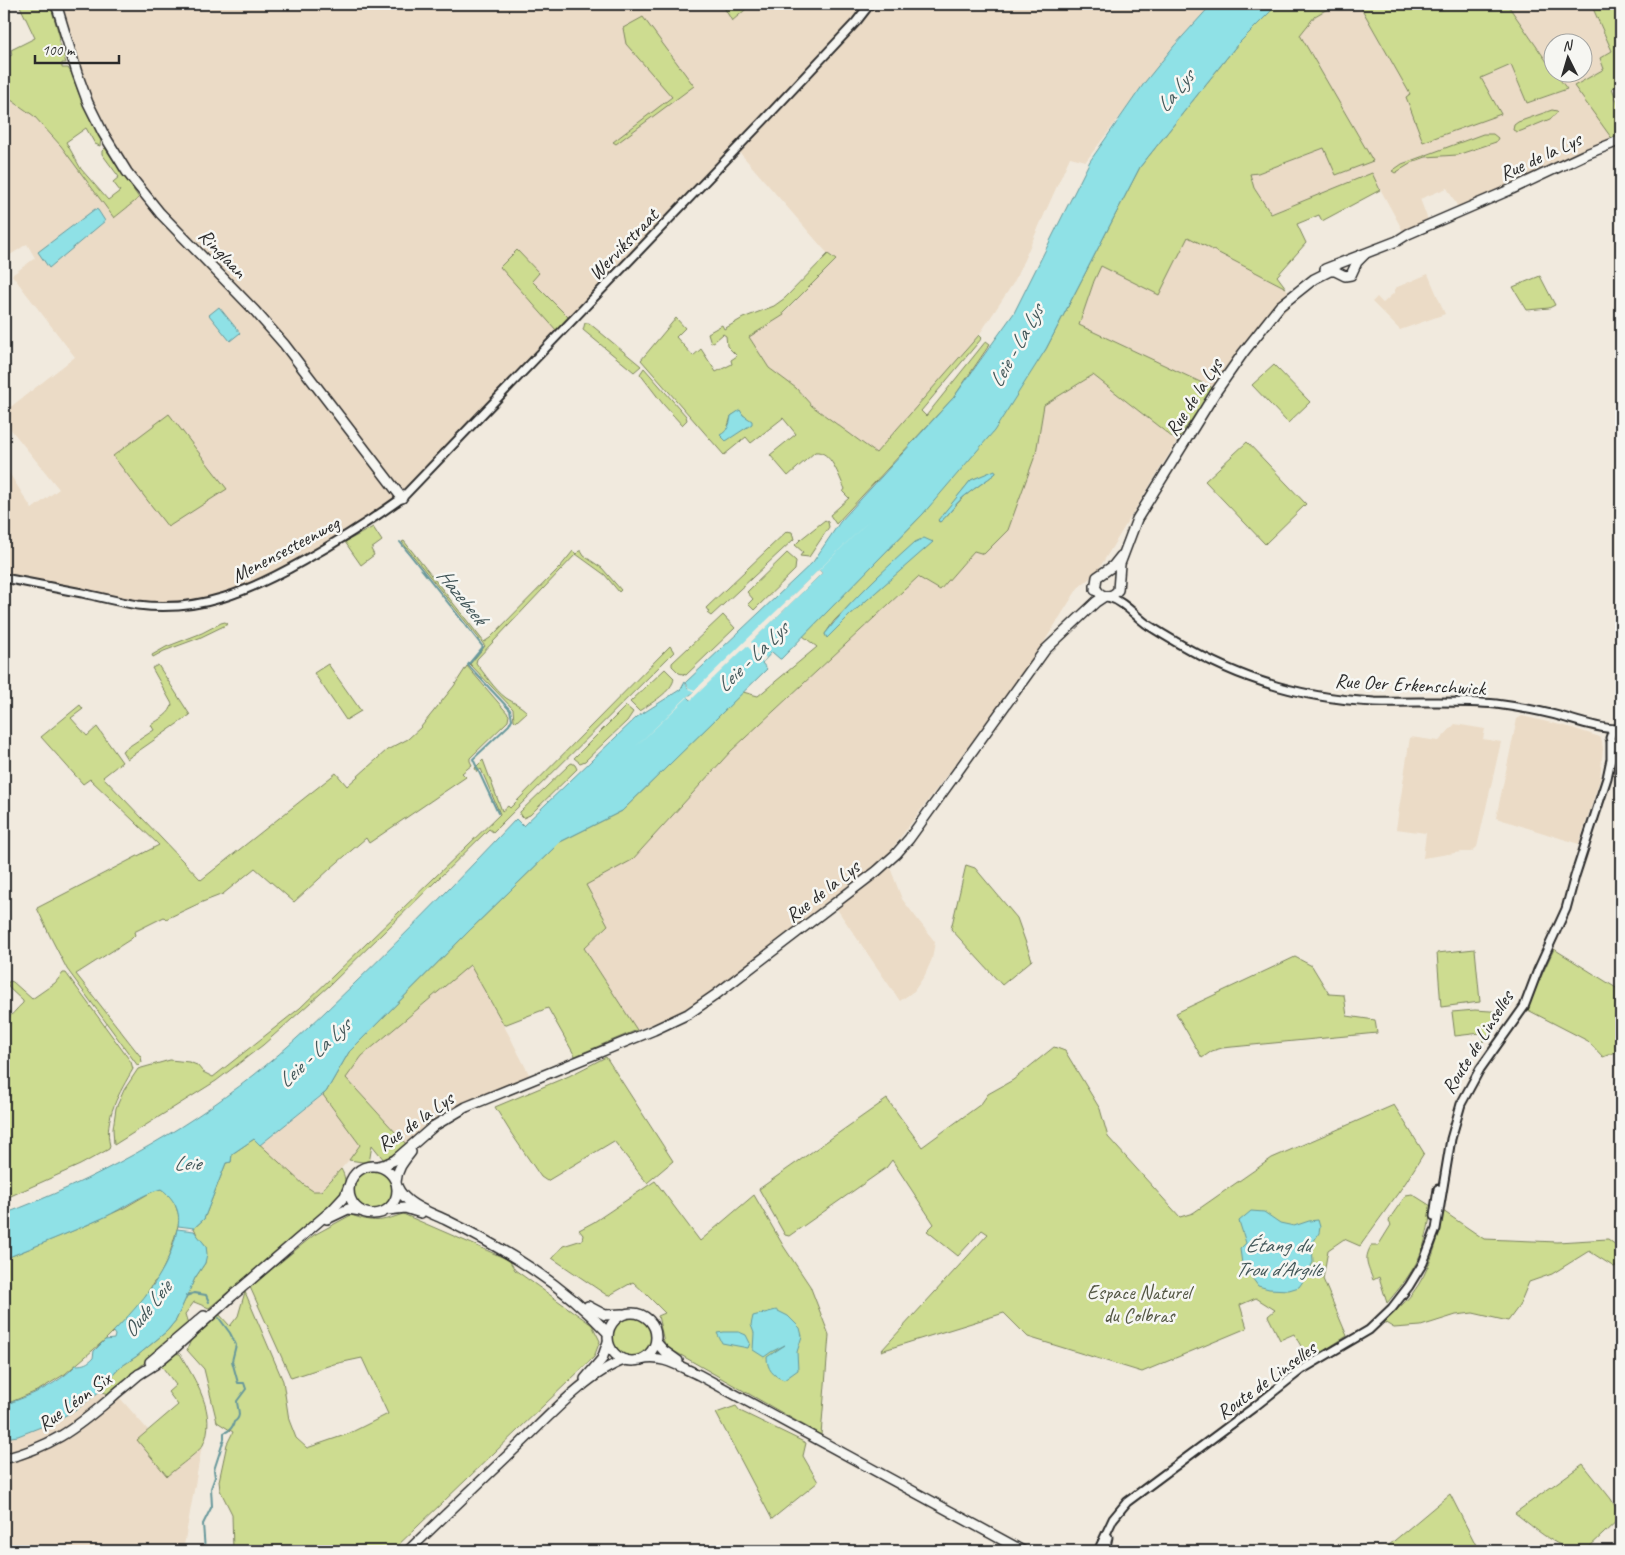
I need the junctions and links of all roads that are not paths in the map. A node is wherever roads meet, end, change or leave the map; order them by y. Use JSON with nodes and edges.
{"nodes":[{"id":1,"x":870,"y":4,"type":"edge"},
{"id":2,"x":57,"y":6,"type":"edge"},
{"id":3,"x":1621,"y":140,"type":"edge"},
{"id":4,"x":1365,"y":254,"type":"junction"},
{"id":5,"x":1344,"y":262,"type":"junction"},
{"id":6,"x":1354,"y":270,"type":"junction"},
{"id":7,"x":1341,"y":273,"type":"junction"},
{"id":8,"x":1314,"y":280,"type":"junction"},
{"id":9,"x":399,"y":500,"type":"junction"},
{"id":10,"x":1125,"y":550,"type":"junction"},
{"id":11,"x":1102,"y":573,"type":"junction"},
{"id":12,"x":4,"y":578,"type":"edge"},
{"id":13,"x":1119,"y":584,"type":"junction"},
{"id":14,"x":1095,"y":586,"type":"junction"},
{"id":15,"x":1107,"y":596,"type":"junction"},
{"id":16,"x":1132,"y":612,"type":"junction"},
{"id":17,"x":1083,"y":615,"type":"junction"},
{"id":18,"x":1584,"y":723,"type":"junction"},
{"id":19,"x":1618,"y":727,"type":"edge"},
{"id":20,"x":1610,"y":742,"type":"junction"},
{"id":21,"x":1621,"y":749,"type":"edge"},
{"id":22,"x":1607,"y":778,"type":"junction"},
{"id":23,"x":1537,"y":974,"type":"junction"},
{"id":24,"x":499,"y":1094,"type":"junction"},
{"id":25,"x":378,"y":1166,"type":"junction"},
{"id":26,"x":397,"y":1184,"type":"junction"},
{"id":27,"x":349,"y":1186,"type":"junction"},
{"id":28,"x":361,"y":1211,"type":"junction"},
{"id":29,"x":385,"y":1211,"type":"junction"},
{"id":30,"x":453,"y":1224,"type":"junction"},
{"id":31,"x":310,"y":1230,"type":"junction"},
{"id":32,"x":1429,"y":1247,"type":"junction"},
{"id":33,"x":561,"y":1291,"type":"junction"},
{"id":34,"x":232,"y":1296,"type":"junction"},
{"id":35,"x":626,"y":1314,"type":"junction"},
{"id":36,"x":608,"y":1338,"type":"junction"},
{"id":37,"x":656,"y":1342,"type":"junction"},
{"id":38,"x":625,"y":1360,"type":"junction"},
{"id":39,"x":641,"y":1360,"type":"junction"},
{"id":40,"x":699,"y":1375,"type":"junction"},
{"id":41,"x":135,"y":1377,"type":"junction"},
{"id":42,"x":568,"y":1398,"type":"junction"},
{"id":43,"x":4,"y":1459,"type":"edge"},
{"id":44,"x":1109,"y":1529,"type":"junction"},
{"id":45,"x":1008,"y":1544,"type":"junction"},
{"id":46,"x":408,"y":1551,"type":"edge"},
{"id":47,"x":1019,"y":1551,"type":"edge"},
{"id":48,"x":1023,"y":1551,"type":"edge"},
{"id":49,"x":1098,"y":1551,"type":"edge"},
{"id":50,"x":1105,"y":1551,"type":"edge"}],
"edges":[{"from":1,"to":9,"type":"street","name":"Wervikstraat"},
{"from":2,"to":9,"type":"main road","name":"Ringlaan"},
{"from":3,"to":4,"type":"main road","name":"Rue de la Lys"},
{"from":4,"to":5,"type":"main road","name":"Rue de la Lys"},
{"from":4,"to":6,"type":"main road"},
{"from":5,"to":6,"type":"main road"},
{"from":5,"to":7,"type":"main road"},
{"from":5,"to":8,"type":"main road","name":"Rue de la Lys"},
{"from":6,"to":7,"type":"main road"},
{"from":7,"to":8,"type":"main road","name":"Rue de la Lys"},
{"from":8,"to":10,"type":"main road","name":"Rue de la Lys"},
{"from":9,"to":12,"type":"street","name":"Menensesteenweg"},
{"from":10,"to":11,"type":"main road","name":"Rue de la Lys"},
{"from":10,"to":13,"type":"main road","name":"Rue de la Lys"},
{"from":11,"to":13,"type":"main road"},
{"from":11,"to":14,"type":"main road"},
{"from":13,"to":15,"type":"main road"},
{"from":13,"to":16,"type":"street","name":"Rue Oer Erkenschwick"},
{"from":14,"to":15,"type":"main road"},
{"from":14,"to":17,"type":"main road","name":"Rue de la Lys"},
{"from":15,"to":16,"type":"street","name":"Rue Oer Erkenschwick"},
{"from":15,"to":17,"type":"main road","name":"Rue de la Lys"},
{"from":16,"to":18,"type":"street","name":"Rue Oer Erkenschwick"},
{"from":17,"to":24,"type":"main road","name":"Rue de la Lys"},
{"from":18,"to":19,"type":"street","name":"Rue Oer Erkenschwick"},
{"from":18,"to":20,"type":"street","name":"Rue Oer Erkenschwick"},
{"from":19,"to":20,"type":"street","name":"Route de Linselles"},
{"from":20,"to":21,"type":"street","name":"Rue Oer Erkenschwick"},
{"from":20,"to":22,"type":"street","name":"Route de Linselles"},
{"from":21,"to":22,"type":"street","name":"Route de Linselles"},
{"from":22,"to":23,"type":"street","name":"Route de Linselles"},
{"from":23,"to":32,"type":"street","name":"Route de Linselles"},
{"from":23,"to":32,"type":"street","name":"Route de Linselles"},
{"from":24,"to":25,"type":"main road","name":"Rue de la Lys"},
{"from":24,"to":26,"type":"main road","name":"Rue de la Lys"},
{"from":25,"to":26,"type":"main road"},
{"from":25,"to":27,"type":"main road"},
{"from":26,"to":29,"type":"main road"},
{"from":26,"to":30,"type":"main road"},
{"from":27,"to":28,"type":"main road"},
{"from":27,"to":31,"type":"main road"},
{"from":28,"to":29,"type":"main road"},
{"from":28,"to":31,"type":"main road"},
{"from":29,"to":30,"type":"main road"},
{"from":30,"to":33,"type":"main road"},
{"from":31,"to":34,"type":"main road"},
{"from":32,"to":44,"type":"street","name":"Route de Linselles"},
{"from":33,"to":35,"type":"main road"},
{"from":33,"to":36,"type":"main road"},
{"from":34,"to":41,"type":"main road","name":"Rue Léon Six"},
{"from":34,"to":41,"type":"main road","name":"Rue Léon Six"},
{"from":35,"to":36,"type":"main road"},
{"from":35,"to":37,"type":"main road"},
{"from":36,"to":38,"type":"main road"},
{"from":36,"to":42,"type":"main road"},
{"from":37,"to":39,"type":"main road"},
{"from":37,"to":40,"type":"main road"},
{"from":38,"to":39,"type":"main road"},
{"from":38,"to":42,"type":"main road"},
{"from":39,"to":40,"type":"main road"},
{"from":40,"to":45,"type":"main road"},
{"from":41,"to":43,"type":"main road","name":"Rue Léon Six"},
{"from":42,"to":46,"type":"main road"},
{"from":44,"to":49,"type":"street","name":"Route de Linselles"},
{"from":44,"to":50,"type":"street","name":"Route de Linselles"},
{"from":45,"to":47,"type":"main road"},
{"from":45,"to":48,"type":"main road"}]}
